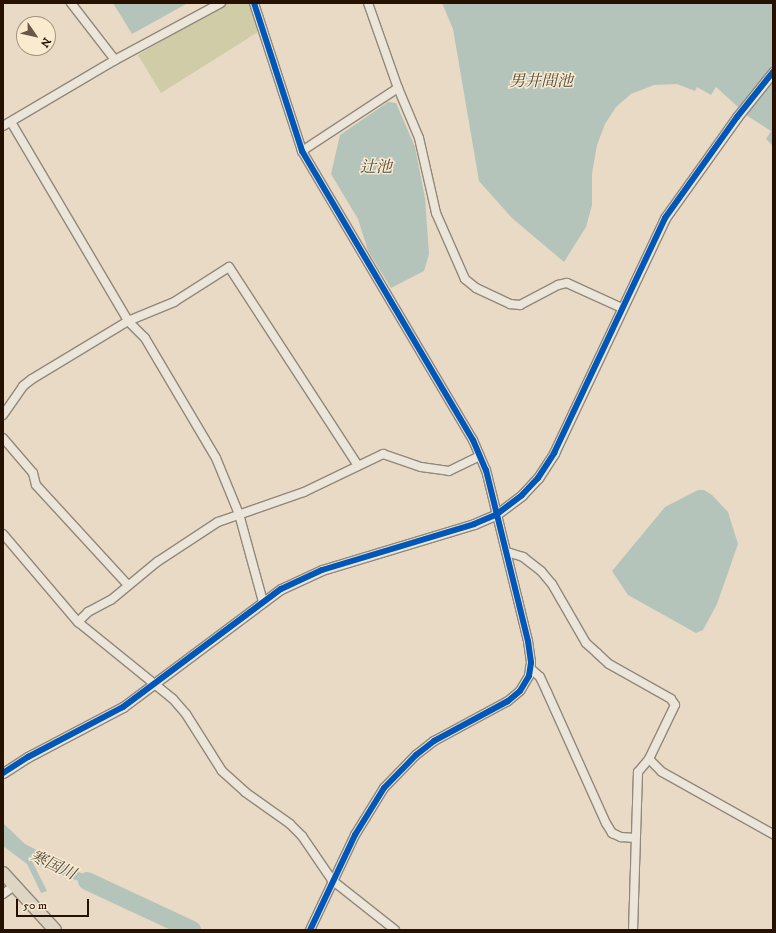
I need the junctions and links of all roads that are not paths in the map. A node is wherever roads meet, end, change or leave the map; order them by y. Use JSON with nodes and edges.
{"nodes":[{"id":1,"x":71,"y":3,"type":"edge"},
{"id":2,"x":221,"y":3,"type":"edge"},
{"id":3,"x":254,"y":3,"type":"edge"},
{"id":4,"x":368,"y":3,"type":"edge"},
{"id":5,"x":115,"y":60,"type":"junction"},
{"id":6,"x":773,"y":72,"type":"edge"},
{"id":7,"x":398,"y":88,"type":"junction"},
{"id":8,"x":11,"y":122,"type":"junction"},
{"id":9,"x":3,"y":126,"type":"edge"},
{"id":10,"x":302,"y":151,"type":"junction"},
{"id":11,"x":622,"y":308,"type":"junction"},
{"id":12,"x":128,"y":321,"type":"junction"},
{"id":13,"x":3,"y":416,"type":"edge"},
{"id":14,"x":3,"y":438,"type":"edge"},
{"id":15,"x":480,"y":456,"type":"junction"},
{"id":16,"x":358,"y":466,"type":"junction"},
{"id":17,"x":239,"y":514,"type":"junction"},
{"id":18,"x":497,"y":514,"type":"junction"},
{"id":19,"x":3,"y":534,"type":"edge"},
{"id":20,"x":507,"y":552,"type":"junction"},
{"id":21,"x":128,"y":585,"type":"junction"},
{"id":22,"x":263,"y":602,"type":"junction"},
{"id":23,"x":78,"y":622,"type":"junction"},
{"id":24,"x":530,"y":668,"type":"junction"},
{"id":25,"x":155,"y":684,"type":"junction"},
{"id":26,"x":649,"y":759,"type":"junction"},
{"id":27,"x":3,"y":773,"type":"edge"},
{"id":28,"x":773,"y":834,"type":"edge"},
{"id":29,"x":635,"y":838,"type":"junction"},
{"id":30,"x":3,"y":873,"type":"edge"},
{"id":31,"x":332,"y":880,"type":"junction"},
{"id":32,"x":14,"y":886,"type":"junction"},
{"id":33,"x":3,"y":894,"type":"edge"},
{"id":34,"x":55,"y":930,"type":"edge"},
{"id":35,"x":310,"y":930,"type":"edge"},
{"id":36,"x":395,"y":930,"type":"edge"},
{"id":37,"x":633,"y":930,"type":"edge"}],
"edges":[{"from":1,"to":5,"type":"street"},
{"from":2,"to":5,"type":"street"},
{"from":3,"to":10,"type":"street"},
{"from":4,"to":7,"type":"street"},
{"from":5,"to":8,"type":"street"},
{"from":6,"to":11,"type":"street"},
{"from":7,"to":10,"type":"street"},
{"from":7,"to":11,"type":"street"},
{"from":8,"to":9,"type":"street"},
{"from":8,"to":12,"type":"street"},
{"from":10,"to":15,"type":"street"},
{"from":11,"to":18,"type":"street"},
{"from":12,"to":13,"type":"street"},
{"from":12,"to":16,"type":"street"},
{"from":12,"to":17,"type":"street"},
{"from":14,"to":21,"type":"street"},
{"from":15,"to":16,"type":"street"},
{"from":15,"to":18,"type":"street"},
{"from":16,"to":17,"type":"street"},
{"from":17,"to":21,"type":"street"},
{"from":17,"to":22,"type":"street"},
{"from":18,"to":20,"type":"street"},
{"from":18,"to":22,"type":"street"},
{"from":19,"to":23,"type":"street"},
{"from":20,"to":24,"type":"street"},
{"from":20,"to":26,"type":"street"},
{"from":21,"to":23,"type":"street"},
{"from":22,"to":25,"type":"street"},
{"from":23,"to":25,"type":"street"},
{"from":24,"to":29,"type":"street"},
{"from":24,"to":31,"type":"street"},
{"from":25,"to":27,"type":"street"},
{"from":25,"to":31,"type":"street"},
{"from":26,"to":28,"type":"street"},
{"from":26,"to":29,"type":"street"},
{"from":29,"to":37,"type":"street"},
{"from":30,"to":32,"type":"main road"},
{"from":31,"to":35,"type":"street"},
{"from":31,"to":36,"type":"street"},
{"from":32,"to":33,"type":"street"},
{"from":32,"to":34,"type":"main road"}]}
